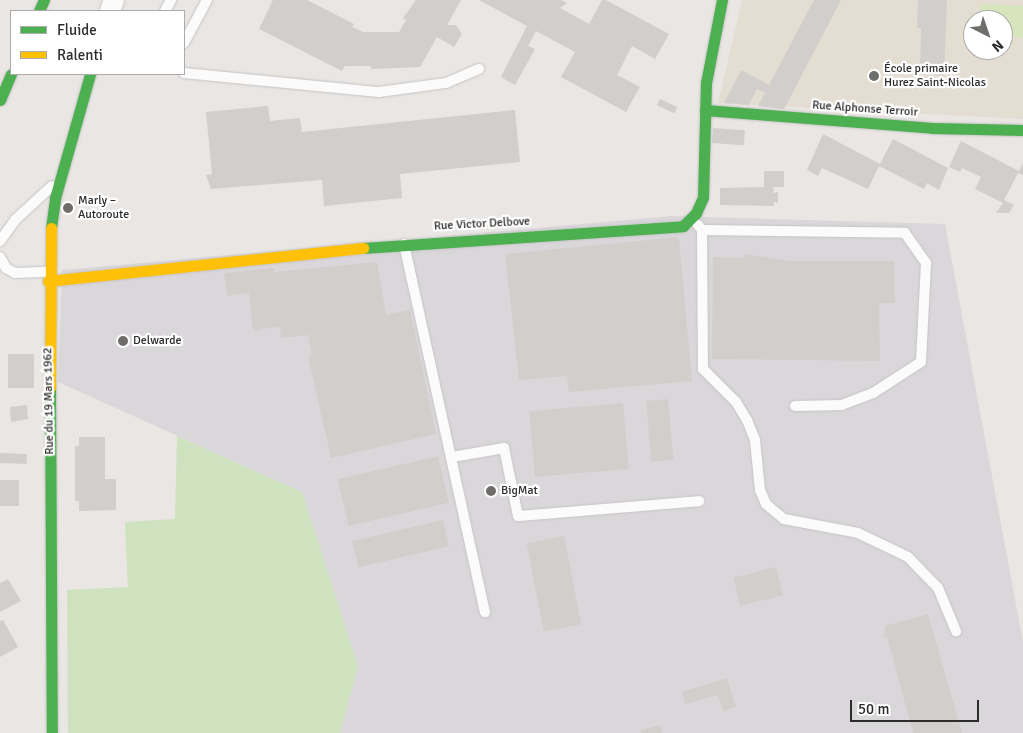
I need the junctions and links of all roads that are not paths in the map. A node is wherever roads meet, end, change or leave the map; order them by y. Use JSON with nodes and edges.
{"nodes":[{"id":1,"x":207,"y":0,"type":"edge"},
{"id":2,"x":722,"y":0,"type":"edge"},
{"id":3,"x":185,"y":41,"type":"edge"},
{"id":4,"x":480,"y":69,"type":"dead end"},
{"id":5,"x":185,"y":73,"type":"edge"},
{"id":6,"x":12,"y":75,"type":"edge"},
{"id":7,"x":90,"y":75,"type":"edge"},
{"id":8,"x":0,"y":100,"type":"edge"},
{"id":9,"x":705,"y":110,"type":"junction"},
{"id":10,"x":1023,"y":130,"type":"edge"},
{"id":11,"x":60,"y":179,"type":"junction"},
{"id":12,"x":692,"y":219,"type":"junction"},
{"id":13,"x":702,"y":230,"type":"junction"},
{"id":14,"x":0,"y":241,"type":"edge"},
{"id":15,"x":404,"y":243,"type":"junction"},
{"id":16,"x":0,"y":257,"type":"edge"},
{"id":17,"x":48,"y":277,"type":"junction"},
{"id":18,"x":795,"y":406,"type":"dead end"},
{"id":19,"x":452,"y":457,"type":"junction"},
{"id":20,"x":699,"y":501,"type":"dead end"},
{"id":21,"x":486,"y":612,"type":"dead end"},
{"id":22,"x":956,"y":632,"type":"dead end"},
{"id":23,"x":52,"y":733,"type":"edge"}],
"edges":[{"from":1,"to":3,"type":"lane"},
{"from":2,"to":9,"type":"main road"},
{"from":4,"to":5,"type":"lane"},
{"from":6,"to":8,"type":"main road"},
{"from":7,"to":11,"type":"main road","name":"Rue du 19 Mars 1962"},
{"from":9,"to":10,"type":"main road","name":"Rue Alphonse Terroir"},
{"from":9,"to":12,"type":"main road"},
{"from":11,"to":14,"type":"lane"},
{"from":11,"to":17,"type":"main road","name":"Rue du 19 Mars 1962"},
{"from":12,"to":13,"type":"lane"},
{"from":12,"to":15,"type":"main road","name":"Rue Victor Delbove"},
{"from":13,"to":18,"type":"lane"},
{"from":13,"to":22,"type":"lane"},
{"from":15,"to":17,"type":"main road","name":"Rue Victor Delbove"},
{"from":15,"to":19,"type":"lane"},
{"from":16,"to":17,"type":"lane"},
{"from":17,"to":23,"type":"main road","name":"Rue du 19 Mars 1962"},
{"from":19,"to":20,"type":"lane"},
{"from":19,"to":21,"type":"lane"}]}
